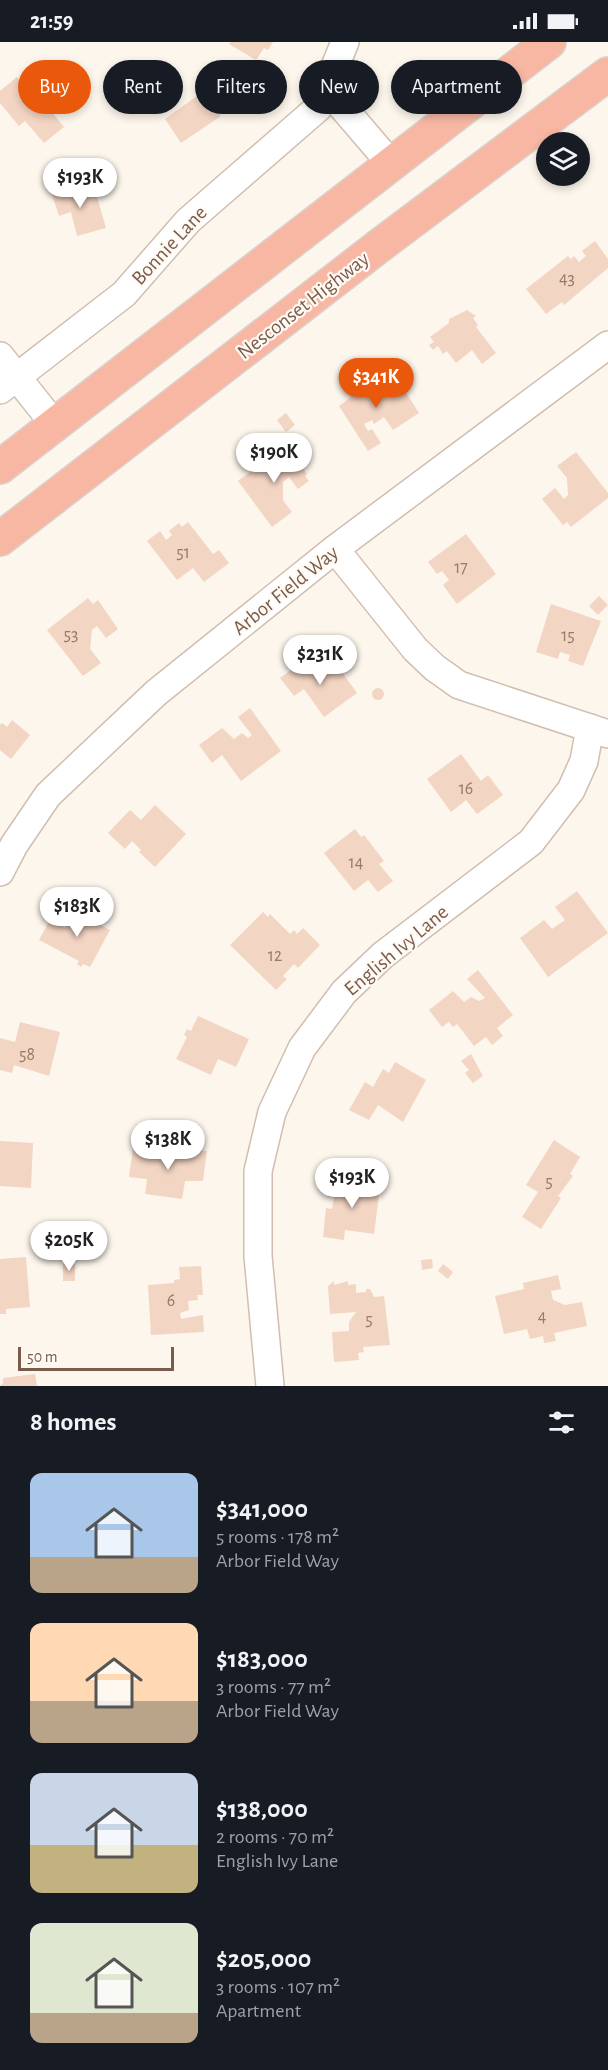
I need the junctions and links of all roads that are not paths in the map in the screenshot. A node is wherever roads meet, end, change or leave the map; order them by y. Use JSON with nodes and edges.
{"nodes":[{"id":1,"x":345,"y":42,"type":"edge"},
{"id":2,"x":549,"y":42,"type":"edge"},
{"id":3,"x":338,"y":60,"type":"edge"},
{"id":4,"x":608,"y":74,"type":"edge"},
{"id":5,"x":311,"y":114,"type":"edge"},
{"id":6,"x":348,"y":114,"type":"edge"},
{"id":7,"x":392,"y":165,"type":"junction"},
{"id":8,"x":608,"y":345,"type":"edge"},
{"id":9,"x":6,"y":375,"type":"edge"},
{"id":10,"x":55,"y":425,"type":"junction"},
{"id":11,"x":0,"y":467,"type":"edge"},
{"id":12,"x":0,"y":539,"type":"edge"},
{"id":13,"x":335,"y":549,"type":"junction"},
{"id":14,"x":599,"y":731,"type":"edge"},
{"id":15,"x":0,"y":872,"type":"edge"},
{"id":16,"x":270,"y":1386,"type":"edge"}],
"edges":[{"from":1,"to":3,"type":"street","name":"Bonnie Lane"},
{"from":2,"to":7,"type":"highway"},
{"from":4,"to":12,"type":"highway","name":"Nesconset Highway"},
{"from":5,"to":9,"type":"street","name":"Bonnie Lane"},
{"from":6,"to":7,"type":"street"},
{"from":7,"to":10,"type":"highway"},
{"from":8,"to":13,"type":"street","name":"Arbor Field Way"},
{"from":9,"to":10,"type":"street"},
{"from":10,"to":11,"type":"highway"},
{"from":13,"to":14,"type":"street"},
{"from":13,"to":15,"type":"street","name":"Arbor Field Way"},
{"from":14,"to":16,"type":"street","name":"English Ivy Lane"}]}
